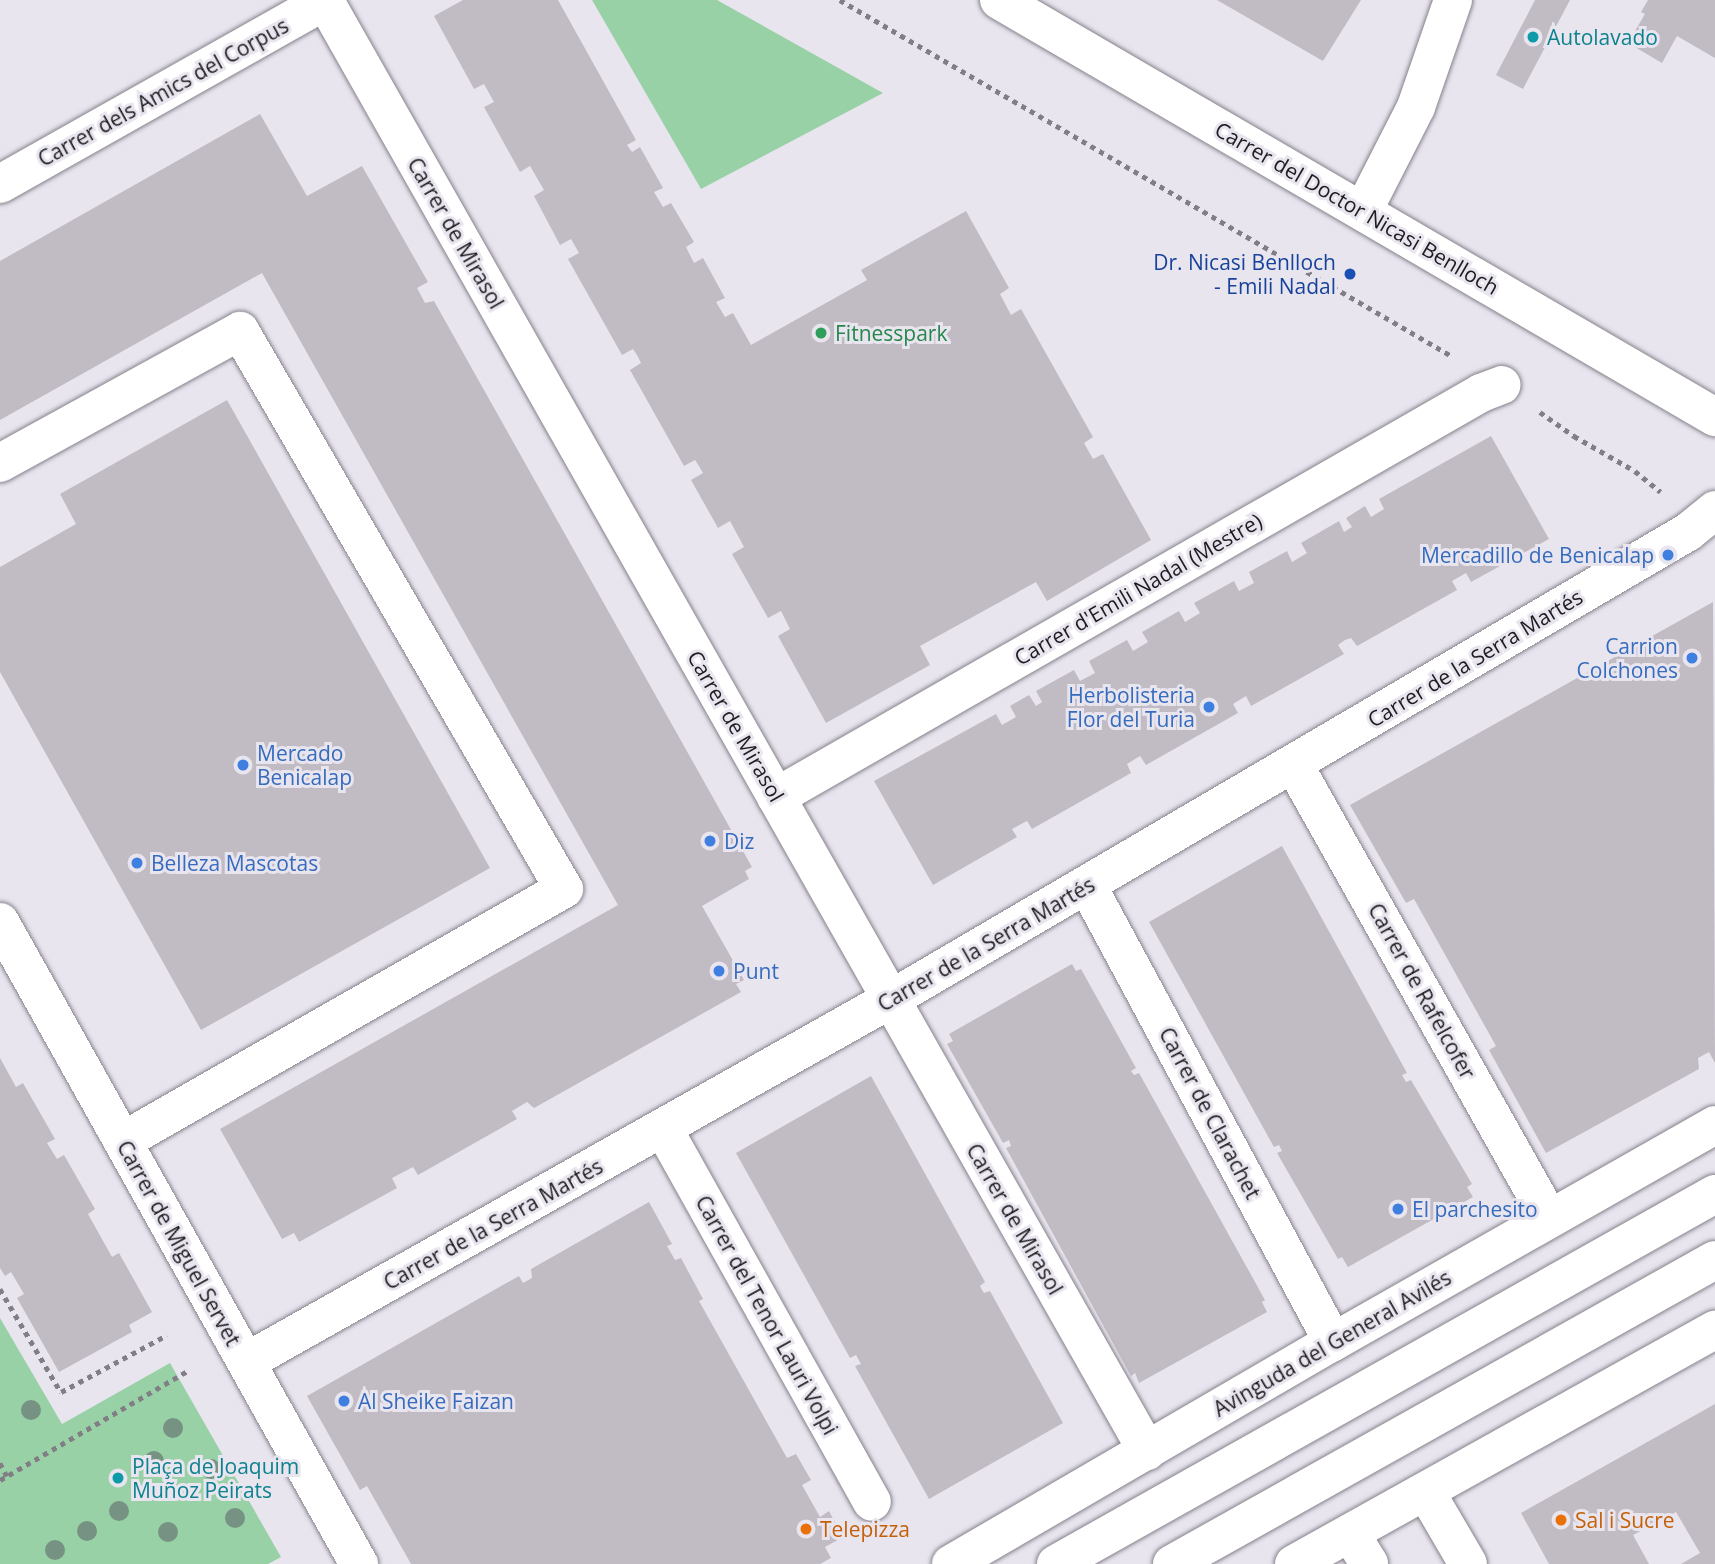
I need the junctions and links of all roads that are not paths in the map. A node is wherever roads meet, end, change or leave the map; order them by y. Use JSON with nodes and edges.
{"nodes":[{"id":1,"x":999,"y":0,"type":"edge"},
{"id":2,"x":1453,"y":0,"type":"edge"},
{"id":3,"x":326,"y":1,"type":"edge"},
{"id":4,"x":0,"y":184,"type":"edge"},
{"id":5,"x":1363,"y":211,"type":"junction"},
{"id":6,"x":1502,"y":385,"type":"road end"},
{"id":7,"x":1715,"y":417,"type":"edge"},
{"id":8,"x":0,"y":463,"type":"edge"},
{"id":9,"x":1715,"y":510,"type":"edge"},
{"id":10,"x":1294,"y":765,"type":"junction"},
{"id":11,"x":776,"y":797,"type":"junction"},
{"id":12,"x":1087,"y":885,"type":"junction"},
{"id":13,"x":0,"y":922,"type":"edge"},
{"id":14,"x":891,"y":999,"type":"junction"},
{"id":15,"x":1715,"y":1125,"type":"edge"},
{"id":16,"x":663,"y":1128,"type":"junction"},
{"id":17,"x":123,"y":1141,"type":"junction"},
{"id":18,"x":1715,"y":1194,"type":"edge"},
{"id":19,"x":1549,"y":1218,"type":"junction"},
{"id":20,"x":1715,"y":1260,"type":"edge"},
{"id":21,"x":1715,"y":1330,"type":"edge"},
{"id":22,"x":1333,"y":1342,"type":"junction"},
{"id":23,"x":246,"y":1362,"type":"junction"},
{"id":24,"x":1147,"y":1451,"type":"junction"},
{"id":25,"x":1426,"y":1492,"type":"junction"},
{"id":26,"x":872,"y":1502,"type":"dead end"},
{"id":27,"x":1360,"y":1549,"type":"edge"},
{"id":28,"x":359,"y":1564,"type":"edge"},
{"id":29,"x":951,"y":1564,"type":"edge"},
{"id":30,"x":1056,"y":1564,"type":"edge"},
{"id":31,"x":1172,"y":1564,"type":"edge"},
{"id":32,"x":1294,"y":1564,"type":"edge"},
{"id":33,"x":1468,"y":1564,"type":"edge"}],
"edges":[{"from":1,"to":5,"type":"street","name":"Carrer del Doctor Nicasi Benlloch"},
{"from":2,"to":5,"type":"street"},
{"from":3,"to":4,"type":"street","name":"Carrer dels Amics del Corpus"},
{"from":3,"to":11,"type":"street","name":"Carrer de Mirasol"},
{"from":5,"to":7,"type":"street","name":"Carrer del Doctor Nicasi Benlloch"},
{"from":6,"to":11,"type":"street","name":"Carrer d'Emili Nadal (Mestre)"},
{"from":8,"to":17,"type":"street"},
{"from":9,"to":10,"type":"street","name":"Carrer de la Serra Martés"},
{"from":10,"to":12,"type":"street","name":"Carrer de la Serra Martés"},
{"from":10,"to":19,"type":"street","name":"Carrer de Rafelcofer"},
{"from":11,"to":14,"type":"street","name":"Carrer de Mirasol"},
{"from":12,"to":14,"type":"street","name":"Carrer de la Serra Martés"},
{"from":12,"to":22,"type":"street","name":"Carrer de Clarachet"},
{"from":13,"to":17,"type":"street","name":"Carrer de Miguel Servet"},
{"from":14,"to":16,"type":"street","name":"Carrer de la Serra Martés"},
{"from":14,"to":24,"type":"street","name":"Carrer de Mirasol"},
{"from":15,"to":19,"type":"street","name":"Avinguda del General Avilés"},
{"from":16,"to":23,"type":"street","name":"Carrer de la Serra Martés"},
{"from":16,"to":26,"type":"street","name":"Carrer del Tenor Lauri Volpi"},
{"from":17,"to":23,"type":"street","name":"Carrer de Miguel Servet"},
{"from":18,"to":30,"type":"street"},
{"from":19,"to":22,"type":"street","name":"Avinguda del General Avilés"},
{"from":20,"to":31,"type":"street"},
{"from":21,"to":25,"type":"street"},
{"from":22,"to":24,"type":"street","name":"Avinguda del General Avilés"},
{"from":23,"to":28,"type":"street","name":"Carrer de Miguel Servet"},
{"from":24,"to":29,"type":"street","name":"Avinguda del General Avilés"},
{"from":25,"to":27,"type":"street"},
{"from":25,"to":33,"type":"street"},
{"from":27,"to":32,"type":"street"}]}
